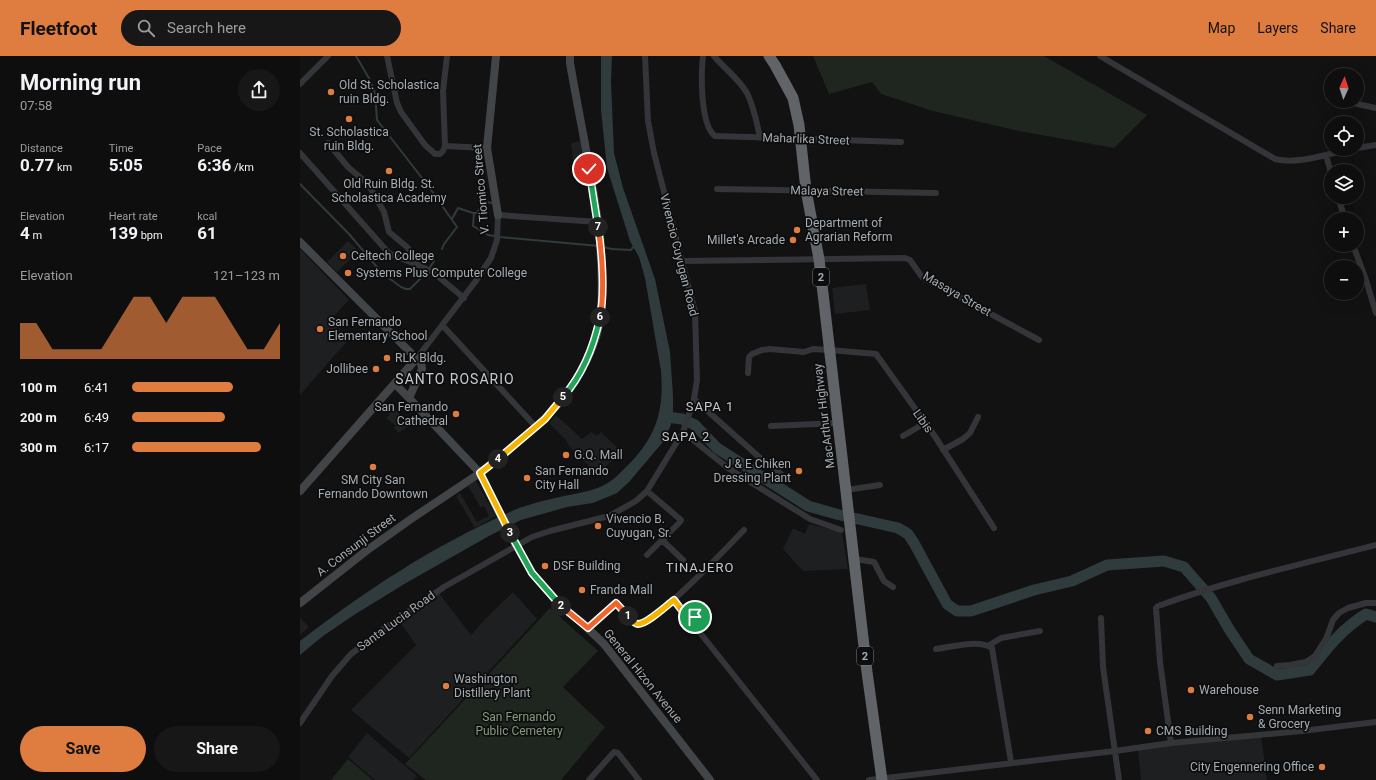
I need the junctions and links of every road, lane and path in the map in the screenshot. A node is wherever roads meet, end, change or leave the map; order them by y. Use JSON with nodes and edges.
{"nodes":[{"id":1,"x":328,"y":56,"type":"edge"},
{"id":2,"x":387,"y":56,"type":"edge"},
{"id":3,"x":447,"y":56,"type":"edge"},
{"id":4,"x":496,"y":56,"type":"edge"},
{"id":5,"x":570,"y":56,"type":"edge"},
{"id":6,"x":645,"y":56,"type":"edge"},
{"id":7,"x":703,"y":56,"type":"edge"},
{"id":8,"x":714,"y":56,"type":"edge"},
{"id":9,"x":769,"y":56,"type":"edge"},
{"id":10,"x":1100,"y":56,"type":"edge"},
{"id":11,"x":300,"y":84,"type":"edge"},
{"id":12,"x":1364,"y":105,"type":"edge"},
{"id":13,"x":1376,"y":108,"type":"edge"},
{"id":14,"x":760,"y":138,"type":"junction"},
{"id":15,"x":801,"y":139,"type":"junction"},
{"id":16,"x":901,"y":142,"type":"dead end"},
{"id":17,"x":328,"y":143,"type":"dead end"},
{"id":18,"x":1376,"y":145,"type":"edge"},
{"id":19,"x":445,"y":146,"type":"junction"},
{"id":20,"x":1364,"y":147,"type":"edge"},
{"id":21,"x":487,"y":148,"type":"junction"},
{"id":22,"x":300,"y":153,"type":"edge"},
{"id":23,"x":1324,"y":155,"type":"edge"},
{"id":24,"x":718,"y":189,"type":"dead end"},
{"id":25,"x":806,"y":190,"type":"junction"},
{"id":26,"x":936,"y":193,"type":"dead end"},
{"id":27,"x":498,"y":215,"type":"junction"},
{"id":28,"x":598,"y":222,"type":"junction"},
{"id":29,"x":384,"y":237,"type":"junction"},
{"id":30,"x":300,"y":242,"type":"edge"},
{"id":31,"x":1356,"y":252,"type":"edge"},
{"id":32,"x":413,"y":255,"type":"dead end"},
{"id":33,"x":819,"y":259,"type":"junction"},
{"id":34,"x":683,"y":261,"type":"junction"},
{"id":35,"x":464,"y":298,"type":"junction"},
{"id":36,"x":1376,"y":313,"type":"edge"},
{"id":37,"x":443,"y":326,"type":"junction"},
{"id":38,"x":1039,"y":340,"type":"dead end"},
{"id":39,"x":830,"y":350,"type":"junction"},
{"id":40,"x":418,"y":358,"type":"junction"},
{"id":41,"x":748,"y":373,"type":"dead end"},
{"id":42,"x":395,"y":384,"type":"junction"},
{"id":43,"x":409,"y":398,"type":"junction"},
{"id":44,"x":694,"y":399,"type":"junction"},
{"id":45,"x":978,"y":417,"type":"dead end"},
{"id":46,"x":838,"y":423,"type":"junction"},
{"id":47,"x":925,"y":423,"type":"junction"},
{"id":48,"x":771,"y":426,"type":"dead end"},
{"id":49,"x":536,"y":427,"type":"junction"},
{"id":50,"x":684,"y":432,"type":"junction"},
{"id":51,"x":904,"y":436,"type":"dead end"},
{"id":52,"x":943,"y":450,"type":"junction"},
{"id":53,"x":480,"y":473,"type":"junction"},
{"id":54,"x":781,"y":474,"type":"dead end"},
{"id":55,"x":880,"y":485,"type":"dead end"},
{"id":56,"x":647,"y":490,"type":"junction"},
{"id":57,"x":846,"y":490,"type":"junction"},
{"id":58,"x":300,"y":491,"type":"edge"},
{"id":59,"x":994,"y":528,"type":"dead end"},
{"id":60,"x":744,"y":530,"type":"dead end"},
{"id":61,"x":846,"y":531,"type":"junction"},
{"id":62,"x":662,"y":540,"type":"junction"},
{"id":63,"x":1376,"y":545,"type":"edge"},
{"id":64,"x":516,"y":546,"type":"junction"},
{"id":65,"x":647,"y":555,"type":"dead end"},
{"id":66,"x":855,"y":559,"type":"junction"},
{"id":67,"x":683,"y":560,"type":"dead end"},
{"id":68,"x":893,"y":588,"type":"dead end"},
{"id":69,"x":674,"y":600,"type":"junction"},
{"id":70,"x":300,"y":603,"type":"edge"},
{"id":71,"x":1376,"y":603,"type":"edge"},
{"id":72,"x":703,"y":606,"type":"dead end"},
{"id":73,"x":1101,"y":618,"type":"dead end"},
{"id":74,"x":690,"y":621,"type":"junction"},
{"id":75,"x":588,"y":628,"type":"junction"},
{"id":76,"x":1040,"y":631,"type":"dead end"},
{"id":77,"x":988,"y":646,"type":"junction"},
{"id":78,"x":936,"y":649,"type":"dead end"},
{"id":79,"x":1277,"y":666,"type":"dead end"},
{"id":80,"x":1376,"y":722,"type":"edge"},
{"id":81,"x":300,"y":723,"type":"edge"},
{"id":82,"x":1171,"y":742,"type":"junction"},
{"id":83,"x":1115,"y":751,"type":"junction"},
{"id":84,"x":1011,"y":762,"type":"junction"},
{"id":85,"x":882,"y":779,"type":"edge"},
{"id":86,"x":589,"y":780,"type":"edge"},
{"id":87,"x":639,"y":780,"type":"edge"},
{"id":88,"x":710,"y":780,"type":"edge"},
{"id":89,"x":817,"y":780,"type":"edge"},
{"id":90,"x":869,"y":780,"type":"edge"},
{"id":91,"x":1119,"y":780,"type":"edge"}],
"edges":[{"from":1,"to":11,"type":"street"},
{"from":2,"to":19,"type":"street"},
{"from":3,"to":19,"type":"street"},
{"from":4,"to":21,"type":"main road","name":"V. Tiomico Street"},
{"from":5,"to":28,"type":"main road","name":"A. Consunji Street"},
{"from":6,"to":34,"type":"street","name":"Vivencio Cuyugan Road"},
{"from":7,"to":14,"type":"street","name":"Maharlika Street"},
{"from":8,"to":14,"type":"street"},
{"from":9,"to":15,"type":"highway","name":"MacArthur Highway","number":"2"},
{"from":10,"to":23,"type":"street"},
{"from":12,"to":13,"type":"street"},
{"from":14,"to":15,"type":"street","name":"Maharlika Street"},
{"from":15,"to":16,"type":"street","name":"Maharlika Street"},
{"from":15,"to":25,"type":"highway","name":"MacArthur Highway","number":"2"},
{"from":17,"to":29,"type":"street"},
{"from":18,"to":20,"type":"street"},
{"from":19,"to":21,"type":"street"},
{"from":21,"to":27,"type":"main road","name":"V. Tiomico Street"},
{"from":22,"to":29,"type":"street"},
{"from":24,"to":25,"type":"street","name":"Malaya Street"},
{"from":25,"to":26,"type":"street","name":"Malaya Street"},
{"from":25,"to":33,"type":"highway","name":"MacArthur Highway","number":"2"},
{"from":27,"to":28,"type":"street"},
{"from":27,"to":35,"type":"street","name":"V. Tiomico Street"},
{"from":28,"to":49,"type":"main road","name":"A. Consunji Street"},
{"from":29,"to":32,"type":"street"},
{"from":29,"to":35,"type":"street"},
{"from":30,"to":40,"type":"main road"},
{"from":31,"to":36,"type":"street"},
{"from":33,"to":34,"type":"street","name":"Masaya Street"},
{"from":33,"to":38,"type":"street","name":"Masaya Street"},
{"from":33,"to":39,"type":"highway","name":"MacArthur Highway","number":"2"},
{"from":34,"to":44,"type":"street","name":"Vivencio Cuyugan Road"},
{"from":35,"to":37,"type":"street","name":"V. Tiomico Street"},
{"from":37,"to":40,"type":"street","name":"V. Tiomico Street"},
{"from":37,"to":49,"type":"street"},
{"from":39,"to":41,"type":"street","name":"Libis"},
{"from":39,"to":46,"type":"highway","name":"MacArthur Highway","number":"2"},
{"from":39,"to":47,"type":"street","name":"Libis"},
{"from":40,"to":42,"type":"main road","name":"V. Tiomico Street"},
{"from":40,"to":43,"type":"main road"},
{"from":42,"to":43,"type":"main road","name":"General Hizon Avenue"},
{"from":42,"to":58,"type":"main road","name":"V. Tiomico Street"},
{"from":43,"to":53,"type":"main road","name":"General Hizon Avenue"},
{"from":44,"to":50,"type":"street","name":"Vivencio Cuyugan Road"},
{"from":44,"to":54,"type":"street"},
{"from":45,"to":52,"type":"street"},
{"from":46,"to":48,"type":"street"},
{"from":46,"to":57,"type":"highway","name":"MacArthur Highway","number":"2"},
{"from":47,"to":51,"type":"street"},
{"from":47,"to":52,"type":"street","name":"Libis"},
{"from":49,"to":53,"type":"main road","name":"A. Consunji Street"},
{"from":50,"to":56,"type":"street","name":"Vivencio Cuyugan Road"},
{"from":50,"to":61,"type":"street"},
{"from":52,"to":59,"type":"street","name":"Libis"},
{"from":53,"to":64,"type":"main road","name":"General Hizon Avenue"},
{"from":53,"to":70,"type":"main road","name":"A. Consunji Street"},
{"from":55,"to":57,"type":"street"},
{"from":56,"to":62,"type":"street"},
{"from":56,"to":64,"type":"street","name":"Vivencio Cuyugan Road"},
{"from":57,"to":61,"type":"highway","name":"MacArthur Highway","number":"2"},
{"from":60,"to":69,"type":"street"},
{"from":61,"to":66,"type":"highway","name":"MacArthur Highway","number":"2"},
{"from":62,"to":65,"type":"street"},
{"from":62,"to":67,"type":"street"},
{"from":63,"to":82,"type":"street"},
{"from":64,"to":75,"type":"main road","name":"General Hizon Avenue"},
{"from":64,"to":81,"type":"street","name":"Santa Lucia Road"},
{"from":66,"to":68,"type":"street"},
{"from":66,"to":85,"type":"highway","name":"MacArthur Highway","number":"2"},
{"from":69,"to":74,"type":"street"},
{"from":69,"to":75,"type":"street"},
{"from":71,"to":79,"type":"street"},
{"from":72,"to":74,"type":"street"},
{"from":73,"to":83,"type":"street"},
{"from":74,"to":89,"type":"street"},
{"from":75,"to":88,"type":"main road","name":"General Hizon Avenue"},
{"from":76,"to":77,"type":"street"},
{"from":77,"to":78,"type":"street"},
{"from":77,"to":84,"type":"street"},
{"from":80,"to":82,"type":"street"},
{"from":82,"to":83,"type":"street"},
{"from":83,"to":84,"type":"street"},
{"from":83,"to":91,"type":"street"},
{"from":84,"to":85,"type":"street"},
{"from":85,"to":90,"type":"street"},
{"from":86,"to":87,"type":"street"}]}
